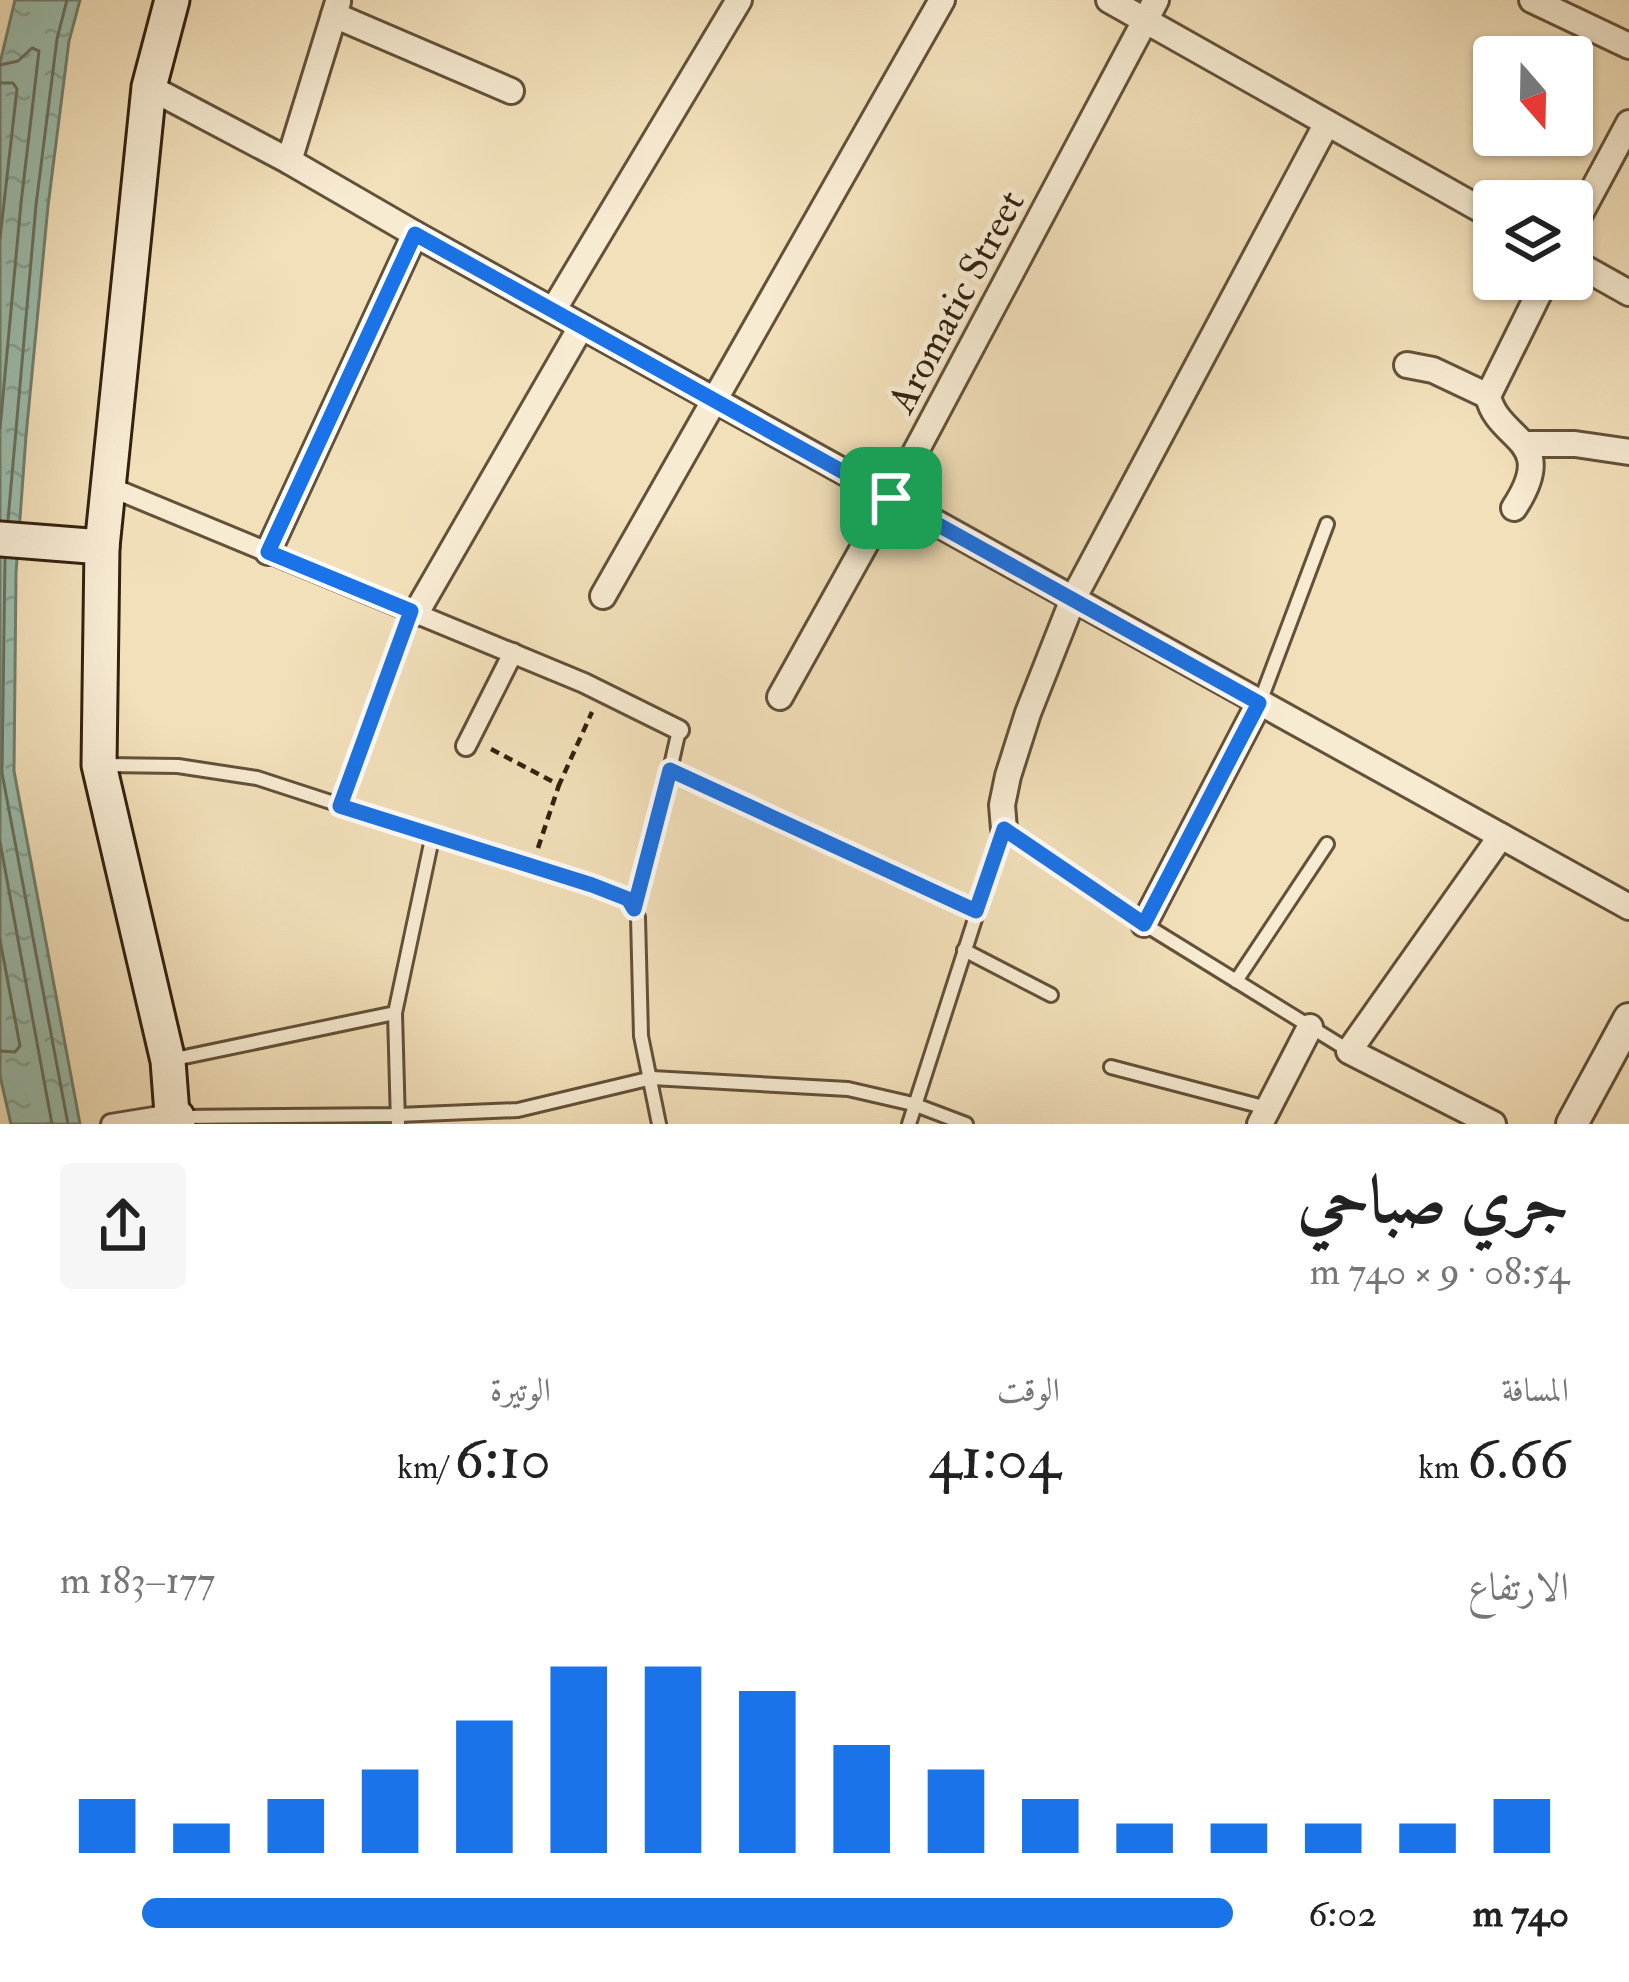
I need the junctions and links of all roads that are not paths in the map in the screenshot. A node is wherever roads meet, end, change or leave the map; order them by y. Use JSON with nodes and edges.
{"nodes":[{"id":1,"x":172,"y":0,"type":"edge"},
{"id":2,"x":739,"y":0,"type":"edge"},
{"id":3,"x":942,"y":0,"type":"edge"},
{"id":4,"x":1109,"y":0,"type":"edge"},
{"id":5,"x":1532,"y":0,"type":"edge"},
{"id":6,"x":336,"y":8,"type":"edge"},
{"id":7,"x":1150,"y":10,"type":"edge"},
{"id":8,"x":1629,"y":46,"type":"edge"},
{"id":9,"x":149,"y":87,"type":"junction"},
{"id":10,"x":511,"y":91,"type":"dead end"},
{"id":11,"x":1327,"y":123,"type":"junction"},
{"id":12,"x":1629,"y":123,"type":"edge"},
{"id":13,"x":289,"y":161,"type":"junction"},
{"id":14,"x":1593,"y":190,"type":"edge"},
{"id":15,"x":1473,"y":205,"type":"edge"},
{"id":16,"x":415,"y":234,"type":"junction"},
{"id":17,"x":1593,"y":272,"type":"edge"},
{"id":18,"x":1629,"y":292,"type":"edge"},
{"id":19,"x":1536,"y":300,"type":"edge"},
{"id":20,"x":554,"y":309,"type":"junction"},
{"id":21,"x":581,"y":327,"type":"junction"},
{"id":22,"x":1407,"y":365,"type":"dead end"},
{"id":23,"x":1488,"y":396,"type":"junction"},
{"id":24,"x":715,"y":400,"type":"junction"},
{"id":25,"x":1526,"y":444,"type":"junction"},
{"id":26,"x":1629,"y":452,"type":"edge"},
{"id":27,"x":108,"y":485,"type":"junction"},
{"id":28,"x":891,"y":498,"type":"junction"},
{"id":29,"x":1514,"y":508,"type":"dead end"},
{"id":30,"x":1327,"y":524,"type":"dead end"},
{"id":31,"x":0,"y":539,"type":"edge"},
{"id":32,"x":87,"y":546,"type":"junction"},
{"id":33,"x":268,"y":552,"type":"junction"},
{"id":34,"x":603,"y":596,"type":"dead end"},
{"id":35,"x":1073,"y":599,"type":"junction"},
{"id":36,"x":414,"y":612,"type":"junction"},
{"id":37,"x":512,"y":653,"type":"junction"},
{"id":38,"x":780,"y":697,"type":"dead end"},
{"id":39,"x":1259,"y":703,"type":"junction"},
{"id":40,"x":679,"y":730,"type":"joint"},
{"id":41,"x":468,"y":742,"type":"road end"},
{"id":42,"x":99,"y":765,"type":"junction"},
{"id":43,"x":670,"y":770,"type":"junction"},
{"id":44,"x":340,"y":806,"type":"junction"},
{"id":45,"x":1004,"y":829,"type":"junction"},
{"id":46,"x":433,"y":834,"type":"junction"},
{"id":47,"x":1501,"y":836,"type":"junction"},
{"id":48,"x":1327,"y":844,"type":"dead end"},
{"id":49,"x":1629,"y":907,"type":"edge"},
{"id":50,"x":634,"y":909,"type":"junction"},
{"id":51,"x":976,"y":911,"type":"junction"},
{"id":52,"x":1144,"y":924,"type":"junction"},
{"id":53,"x":964,"y":950,"type":"junction"},
{"id":54,"x":1236,"y":981,"type":"junction"},
{"id":55,"x":1051,"y":995,"type":"dead end"},
{"id":56,"x":395,"y":1013,"type":"junction"},
{"id":57,"x":1629,"y":1019,"type":"edge"},
{"id":58,"x":1310,"y":1027,"type":"junction"},
{"id":59,"x":1349,"y":1051,"type":"junction"},
{"id":60,"x":168,"y":1061,"type":"junction"},
{"id":61,"x":1111,"y":1067,"type":"dead end"},
{"id":62,"x":652,"y":1078,"type":"junction"},
{"id":63,"x":914,"y":1105,"type":"junction"},
{"id":64,"x":1264,"y":1116,"type":"edge"},
{"id":65,"x":1461,"y":1117,"type":"edge"},
{"id":66,"x":176,"y":1118,"type":"edge"},
{"id":67,"x":398,"y":1119,"type":"edge"},
{"id":68,"x":111,"y":1124,"type":"edge"},
{"id":69,"x":659,"y":1124,"type":"edge"},
{"id":70,"x":909,"y":1124,"type":"edge"},
{"id":71,"x":966,"y":1124,"type":"edge"},
{"id":72,"x":1493,"y":1124,"type":"edge"},
{"id":73,"x":1572,"y":1124,"type":"edge"}],
"edges":[{"from":1,"to":9,"type":"main road"},
{"from":2,"to":20,"type":"street"},
{"from":3,"to":24,"type":"street"},
{"from":4,"to":7,"type":"street"},
{"from":5,"to":8,"type":"street"},
{"from":6,"to":10,"type":"street"},
{"from":6,"to":13,"type":"street"},
{"from":7,"to":11,"type":"street"},
{"from":7,"to":28,"type":"street","name":"Aromatic Street"},
{"from":9,"to":13,"type":"street"},
{"from":9,"to":27,"type":"main road"},
{"from":11,"to":15,"type":"street"},
{"from":11,"to":35,"type":"street"},
{"from":12,"to":14,"type":"street"},
{"from":13,"to":16,"type":"street"},
{"from":16,"to":20,"type":"street"},
{"from":16,"to":33,"type":"street"},
{"from":17,"to":18,"type":"street"},
{"from":19,"to":23,"type":"street"},
{"from":20,"to":21,"type":"street"},
{"from":21,"to":24,"type":"street"},
{"from":21,"to":36,"type":"street"},
{"from":22,"to":23,"type":"street"},
{"from":23,"to":25,"type":"street"},
{"from":24,"to":28,"type":"street"},
{"from":24,"to":34,"type":"street"},
{"from":25,"to":26,"type":"street"},
{"from":25,"to":29,"type":"street"},
{"from":27,"to":32,"type":"main road"},
{"from":27,"to":33,"type":"street"},
{"from":28,"to":35,"type":"street"},
{"from":28,"to":38,"type":"street","name":"Aromatic Street"},
{"from":30,"to":39,"type":"lane"},
{"from":31,"to":32,"type":"main road"},
{"from":32,"to":42,"type":"main road"},
{"from":33,"to":36,"type":"street"},
{"from":35,"to":39,"type":"street"},
{"from":35,"to":45,"type":"street"},
{"from":36,"to":37,"type":"street"},
{"from":36,"to":44,"type":"lane"},
{"from":37,"to":40,"type":"street"},
{"from":37,"to":41,"type":"street"},
{"from":39,"to":47,"type":"street"},
{"from":39,"to":52,"type":"street"},
{"from":40,"to":43,"type":"lane"},
{"from":42,"to":44,"type":"lane"},
{"from":42,"to":60,"type":"main road"},
{"from":43,"to":50,"type":"lane"},
{"from":43,"to":51,"type":"lane"},
{"from":44,"to":46,"type":"lane"},
{"from":45,"to":51,"type":"lane"},
{"from":45,"to":52,"type":"lane"},
{"from":46,"to":50,"type":"lane"},
{"from":46,"to":56,"type":"lane"},
{"from":47,"to":49,"type":"street"},
{"from":47,"to":59,"type":"street"},
{"from":48,"to":54,"type":"lane"},
{"from":50,"to":62,"type":"lane"},
{"from":51,"to":53,"type":"lane"},
{"from":52,"to":54,"type":"lane"},
{"from":53,"to":55,"type":"lane"},
{"from":53,"to":63,"type":"lane"},
{"from":54,"to":58,"type":"lane"},
{"from":56,"to":60,"type":"lane"},
{"from":56,"to":67,"type":"lane"},
{"from":57,"to":73,"type":"street"},
{"from":58,"to":59,"type":"lane"},
{"from":58,"to":64,"type":"street"},
{"from":59,"to":65,"type":"street"},
{"from":60,"to":66,"type":"main road"},
{"from":61,"to":64,"type":"lane"},
{"from":62,"to":63,"type":"lane"},
{"from":62,"to":67,"type":"lane"},
{"from":62,"to":69,"type":"lane"},
{"from":63,"to":70,"type":"lane"},
{"from":63,"to":71,"type":"lane"},
{"from":65,"to":72,"type":"street"},
{"from":66,"to":67,"type":"lane"},
{"from":66,"to":68,"type":"street"}]}
